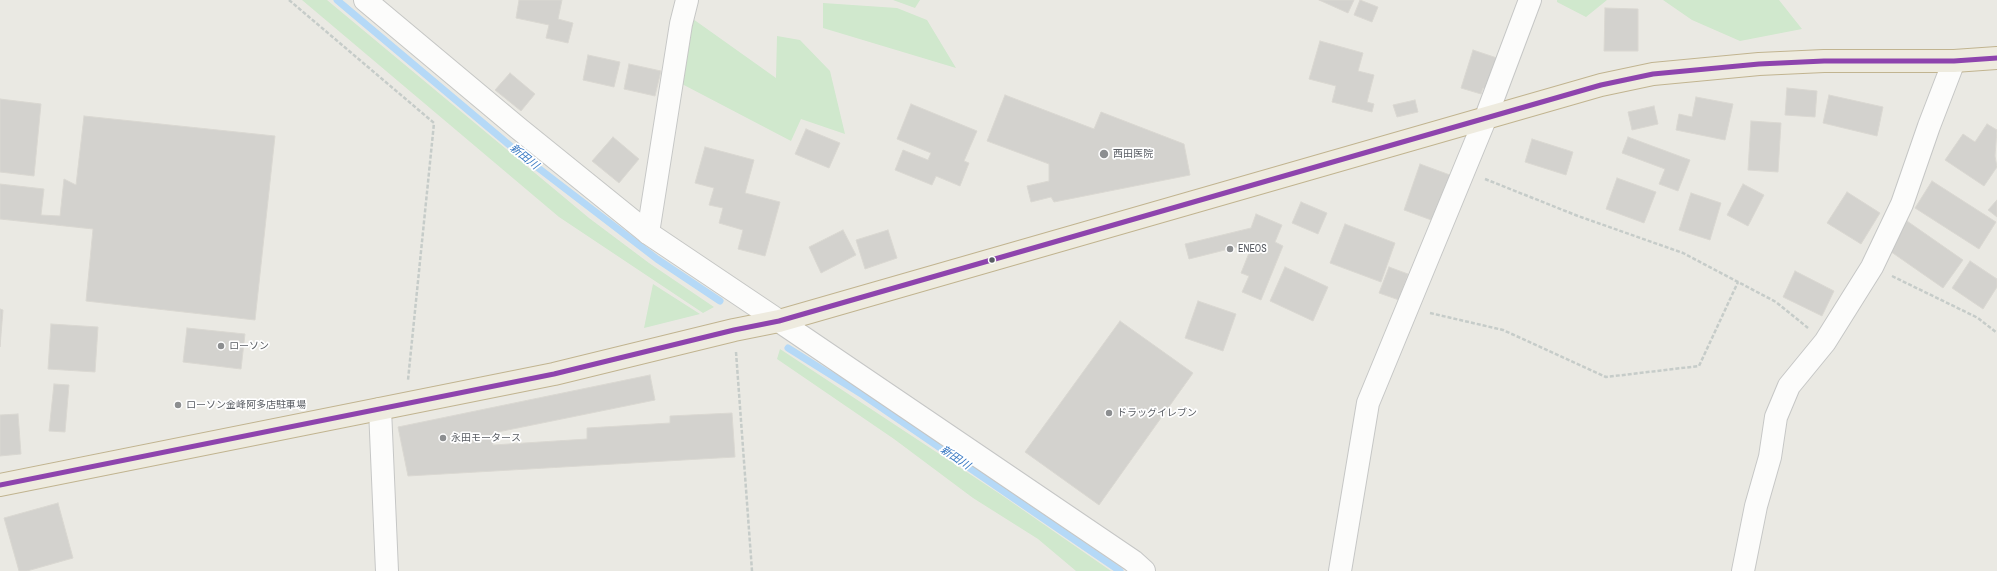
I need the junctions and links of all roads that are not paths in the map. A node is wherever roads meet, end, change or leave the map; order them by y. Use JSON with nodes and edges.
{"nodes":[{"id":1,"x":365,"y":0,"type":"edge"},
{"id":2,"x":687,"y":0,"type":"edge"},
{"id":3,"x":1530,"y":0,"type":"edge"},
{"id":4,"x":1997,"y":58,"type":"edge"},
{"id":5,"x":1954,"y":61,"type":"junction"},
{"id":6,"x":1486,"y":117,"type":"junction"},
{"id":7,"x":648,"y":233,"type":"junction"},
{"id":8,"x":779,"y":321,"type":"junction"},
{"id":9,"x":380,"y":409,"type":"junction"},
{"id":10,"x":0,"y":485,"type":"edge"},
{"id":11,"x":387,"y":571,"type":"edge"},
{"id":12,"x":1144,"y":571,"type":"edge"},
{"id":13,"x":1340,"y":571,"type":"edge"},
{"id":14,"x":1743,"y":571,"type":"edge"}],
"edges":[{"from":1,"to":7,"type":"street"},
{"from":2,"to":7,"type":"street"},
{"from":3,"to":6,"type":"street"},
{"from":4,"to":5,"type":"highway"},
{"from":5,"to":6,"type":"highway"},
{"from":5,"to":14,"type":"street"},
{"from":6,"to":8,"type":"highway"},
{"from":6,"to":13,"type":"street"},
{"from":7,"to":8,"type":"street"},
{"from":8,"to":9,"type":"highway"},
{"from":8,"to":12,"type":"street"},
{"from":9,"to":10,"type":"highway"},
{"from":9,"to":11,"type":"street"}]}
